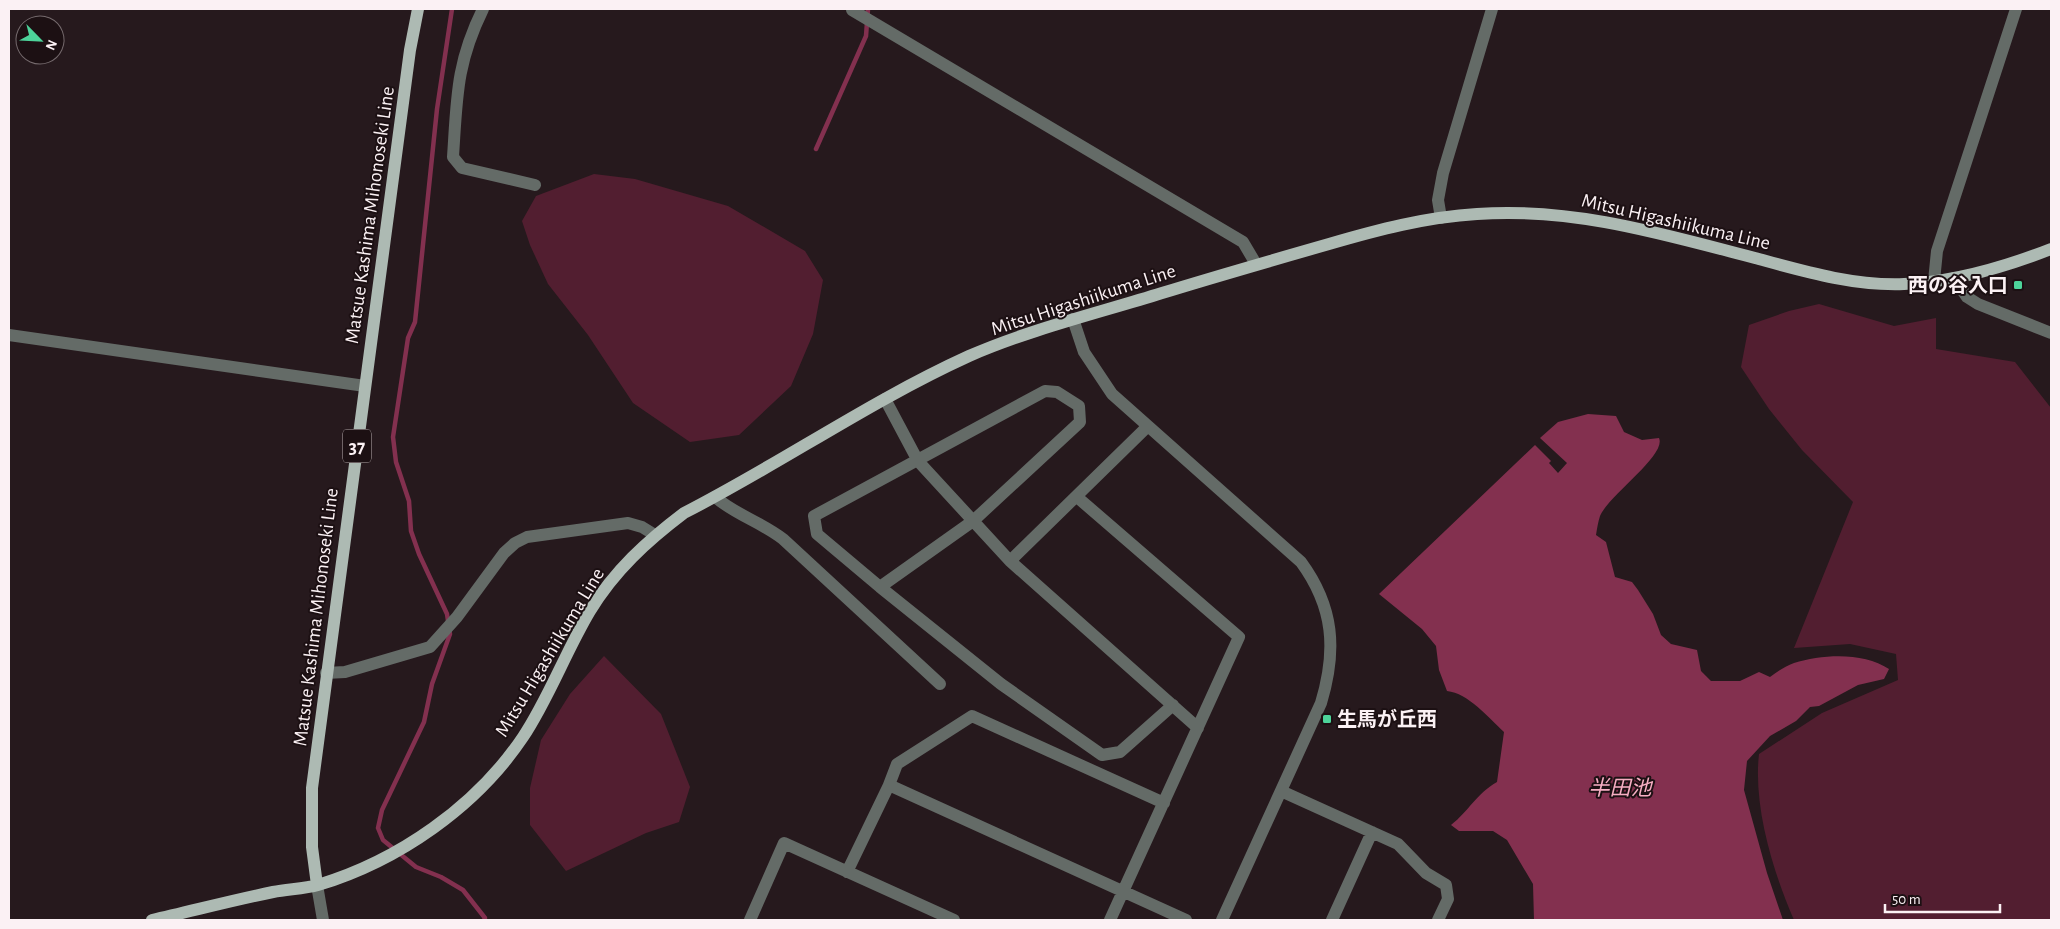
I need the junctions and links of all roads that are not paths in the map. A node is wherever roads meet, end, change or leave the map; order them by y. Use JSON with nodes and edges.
{"nodes":[{"id":1,"x":418,"y":9,"type":"edge"},
{"id":2,"x":484,"y":9,"type":"edge"},
{"id":3,"x":853,"y":9,"type":"edge"},
{"id":4,"x":1492,"y":9,"type":"edge"},
{"id":5,"x":2016,"y":9,"type":"edge"},
{"id":6,"x":535,"y":185,"type":"dead end"},
{"id":7,"x":1441,"y":218,"type":"junction"},
{"id":8,"x":2051,"y":249,"type":"edge"},
{"id":9,"x":1256,"y":264,"type":"junction"},
{"id":10,"x":1954,"y":278,"type":"junction"},
{"id":11,"x":1934,"y":280,"type":"junction"},
{"id":12,"x":1073,"y":320,"type":"junction"},
{"id":13,"x":2051,"y":333,"type":"edge"},
{"id":14,"x":9,"y":335,"type":"edge"},
{"id":15,"x":365,"y":386,"type":"junction"},
{"id":16,"x":885,"y":400,"type":"junction"},
{"id":17,"x":1148,"y":426,"type":"junction"},
{"id":18,"x":918,"y":461,"type":"junction"},
{"id":19,"x":715,"y":497,"type":"junction"},
{"id":20,"x":1078,"y":497,"type":"junction"},
{"id":21,"x":973,"y":521,"type":"junction"},
{"id":22,"x":655,"y":535,"type":"junction"},
{"id":23,"x":1010,"y":561,"type":"junction"},
{"id":24,"x":880,"y":587,"type":"junction"},
{"id":25,"x":326,"y":673,"type":"junction"},
{"id":26,"x":940,"y":684,"type":"dead end"},
{"id":27,"x":1173,"y":705,"type":"junction"},
{"id":28,"x":1198,"y":728,"type":"junction"},
{"id":29,"x":888,"y":785,"type":"junction"},
{"id":30,"x":1281,"y":792,"type":"junction"},
{"id":31,"x":1164,"y":804,"type":"junction"},
{"id":32,"x":1372,"y":832,"type":"junction"},
{"id":33,"x":847,"y":872,"type":"junction"},
{"id":34,"x":317,"y":885,"type":"junction"},
{"id":35,"x":1123,"y":892,"type":"junction"},
{"id":36,"x":152,"y":920,"type":"edge"},
{"id":37,"x":323,"y":920,"type":"edge"},
{"id":38,"x":750,"y":920,"type":"edge"},
{"id":39,"x":954,"y":920,"type":"edge"},
{"id":40,"x":1110,"y":920,"type":"edge"},
{"id":41,"x":1186,"y":920,"type":"edge"},
{"id":42,"x":1222,"y":920,"type":"edge"},
{"id":43,"x":1332,"y":920,"type":"edge"},
{"id":44,"x":1438,"y":920,"type":"edge"}],
"edges":[{"from":1,"to":15,"type":"main road","name":"Matsue Kashima Mihonoseki Line","number":"37"},
{"from":2,"to":6,"type":"street"},
{"from":3,"to":9,"type":"street"},
{"from":4,"to":7,"type":"street"},
{"from":5,"to":11,"type":"street"},
{"from":7,"to":9,"type":"main road","name":"Mitsu Higashiikuma Line"},
{"from":7,"to":11,"type":"main road","name":"Mitsu Higashiikuma Line"},
{"from":8,"to":10,"type":"main road","name":"Mitsu Higashiikuma Line"},
{"from":9,"to":12,"type":"main road","name":"Mitsu Higashiikuma Line"},
{"from":10,"to":11,"type":"main road","name":"Mitsu Higashiikuma Line"},
{"from":10,"to":13,"type":"street"},
{"from":12,"to":16,"type":"main road","name":"Mitsu Higashiikuma Line"},
{"from":12,"to":17,"type":"street"},
{"from":14,"to":15,"type":"street"},
{"from":15,"to":25,"type":"main road","name":"Matsue Kashima Mihonoseki Line","number":"37"},
{"from":16,"to":18,"type":"street"},
{"from":16,"to":19,"type":"main road","name":"Mitsu Higashiikuma Line"},
{"from":17,"to":20,"type":"street"},
{"from":17,"to":30,"type":"street"},
{"from":18,"to":21,"type":"street"},
{"from":18,"to":21,"type":"street"},
{"from":18,"to":24,"type":"street"},
{"from":19,"to":22,"type":"main road","name":"Mitsu Higashiikuma Line"},
{"from":19,"to":26,"type":"street"},
{"from":20,"to":23,"type":"street"},
{"from":20,"to":28,"type":"street"},
{"from":21,"to":23,"type":"street"},
{"from":21,"to":24,"type":"street"},
{"from":22,"to":25,"type":"street"},
{"from":22,"to":34,"type":"main road","name":"Mitsu Higashiikuma Line"},
{"from":23,"to":27,"type":"street"},
{"from":24,"to":27,"type":"street"},
{"from":25,"to":34,"type":"main road","name":"Matsue Kashima Mihonoseki Line","number":"37"},
{"from":27,"to":28,"type":"street"},
{"from":28,"to":31,"type":"street"},
{"from":29,"to":31,"type":"street"},
{"from":29,"to":33,"type":"street"},
{"from":29,"to":35,"type":"street"},
{"from":30,"to":32,"type":"street"},
{"from":30,"to":42,"type":"street"},
{"from":31,"to":35,"type":"street"},
{"from":32,"to":43,"type":"street"},
{"from":32,"to":44,"type":"street"},
{"from":33,"to":38,"type":"street"},
{"from":33,"to":39,"type":"street"},
{"from":34,"to":36,"type":"main road"},
{"from":34,"to":37,"type":"street"},
{"from":35,"to":40,"type":"street"},
{"from":35,"to":41,"type":"street"}]}
